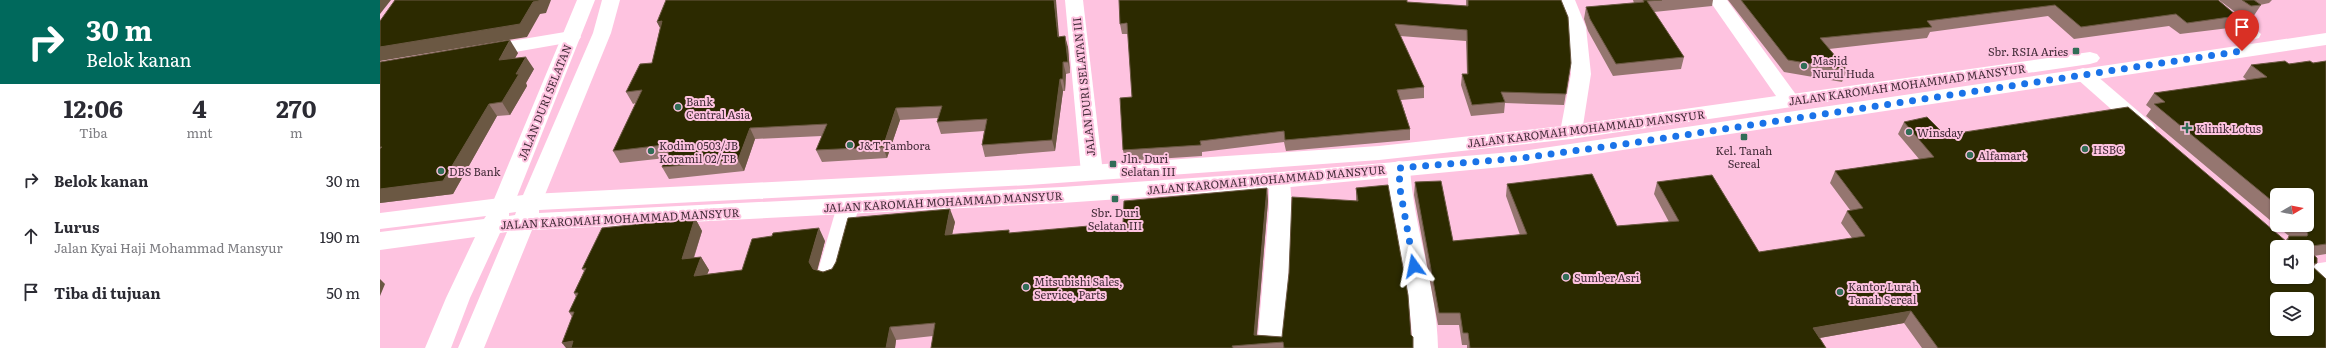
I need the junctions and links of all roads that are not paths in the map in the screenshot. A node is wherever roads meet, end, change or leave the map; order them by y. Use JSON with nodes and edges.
{"nodes":[{"id":1,"x":586,"y":0,"type":"edge"},
{"id":2,"x":611,"y":0,"type":"edge"},
{"id":3,"x":1074,"y":0,"type":"edge"},
{"id":4,"x":1566,"y":0,"type":"edge"},
{"id":5,"x":1718,"y":0,"type":"edge"},
{"id":6,"x":2206,"y":0,"type":"edge"},
{"id":7,"x":2326,"y":24,"type":"edge"},
{"id":8,"x":602,"y":33,"type":"junction"},
{"id":9,"x":2252,"y":34,"type":"junction"},
{"id":10,"x":571,"y":37,"type":"junction"},
{"id":11,"x":2326,"y":39,"type":"edge"},
{"id":12,"x":464,"y":55,"type":"edge"},
{"id":13,"x":2075,"y":67,"type":"junction"},
{"id":14,"x":1790,"y":101,"type":"junction"},
{"id":15,"x":1714,"y":121,"type":"junction"},
{"id":16,"x":1571,"y":132,"type":"junction"},
{"id":17,"x":2160,"y":140,"type":"edge"},
{"id":18,"x":1399,"y":168,"type":"junction"},
{"id":19,"x":1175,"y":178,"type":"junction"},
{"id":20,"x":1280,"y":180,"type":"junction"},
{"id":21,"x":1092,"y":183,"type":"junction"},
{"id":22,"x":848,"y":206,"type":"junction"},
{"id":23,"x":528,"y":212,"type":"junction"},
{"id":24,"x":498,"y":215,"type":"junction"},
{"id":25,"x":380,"y":221,"type":"edge"},
{"id":26,"x":380,"y":241,"type":"edge"},
{"id":27,"x":828,"y":274,"type":"edge"},
{"id":28,"x":1425,"y":342,"type":"edge"},
{"id":29,"x":438,"y":348,"type":"edge"},
{"id":30,"x":471,"y":348,"type":"edge"},
{"id":31,"x":1270,"y":348,"type":"edge"}],
"edges":[{"from":1,"to":10,"type":"main road","name":"JALAN DURI SELATAN"},
{"from":2,"to":8,"type":"main road"},
{"from":3,"to":21,"type":"main road","name":"JALAN DURI SELATAN III"},
{"from":4,"to":16,"type":"main road"},
{"from":5,"to":14,"type":"main road"},
{"from":6,"to":9,"type":"main road"},
{"from":7,"to":9,"type":"main road"},
{"from":8,"to":10,"type":"main road"},
{"from":8,"to":23,"type":"main road"},
{"from":9,"to":13,"type":"main road"},
{"from":10,"to":12,"type":"main road"},
{"from":10,"to":24,"type":"main road","name":"JALAN DURI SELATAN"},
{"from":11,"to":13,"type":"main road"},
{"from":13,"to":14,"type":"main road","name":"JALAN KAROMAH MOHAMMAD MANSYUR"},
{"from":13,"to":15,"type":"main road","name":"JALAN KAROMAH MOHAMMAD MANSYUR"},
{"from":13,"to":17,"type":"main road"},
{"from":14,"to":15,"type":"main road","name":"JALAN KAROMAH MOHAMMAD MANSYUR"},
{"from":15,"to":16,"type":"main road","name":"JALAN KAROMAH MOHAMMAD MANSYUR"},
{"from":15,"to":18,"type":"main road","name":"JALAN KAROMAH MOHAMMAD MANSYUR"},
{"from":16,"to":19,"type":"main road","name":"JALAN KAROMAH MOHAMMAD MANSYUR"},
{"from":18,"to":20,"type":"main road","name":"JALAN KAROMAH MOHAMMAD MANSYUR"},
{"from":18,"to":28,"type":"main road"},
{"from":19,"to":20,"type":"main road","name":"JALAN KAROMAH MOHAMMAD MANSYUR"},
{"from":19,"to":21,"type":"main road","name":"JALAN KAROMAH MOHAMMAD MANSYUR"},
{"from":20,"to":31,"type":"main road"},
{"from":21,"to":22,"type":"main road","name":"JALAN KAROMAH MOHAMMAD MANSYUR"},
{"from":21,"to":23,"type":"main road","name":"JALAN KAROMAH MOHAMMAD MANSYUR"},
{"from":22,"to":23,"type":"main road","name":"JALAN KAROMAH MOHAMMAD MANSYUR"},
{"from":22,"to":27,"type":"main road"},
{"from":23,"to":24,"type":"main road","name":"JALAN KAROMAH MOHAMMAD MANSYUR"},
{"from":23,"to":30,"type":"main road"},
{"from":24,"to":25,"type":"main road"},
{"from":24,"to":26,"type":"main road"},
{"from":24,"to":29,"type":"main road","name":"JALAN DURI SELATAN"}]}
